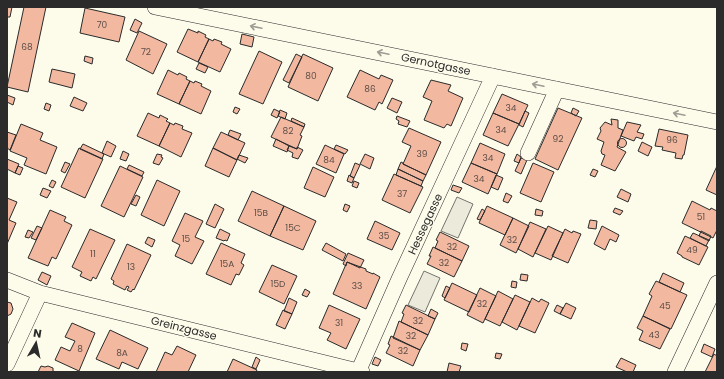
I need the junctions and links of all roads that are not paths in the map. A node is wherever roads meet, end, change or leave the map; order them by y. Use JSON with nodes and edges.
{"nodes":[{"id":1,"x":155,"y":7,"type":"edge"},
{"id":2,"x":493,"y":76,"type":"junction"},
{"id":3,"x":557,"y":89,"type":"junction"},
{"id":4,"x":717,"y":122,"type":"edge"},
{"id":5,"x":528,"y":153,"type":"dead end"},
{"id":6,"x":7,"y":280,"type":"edge"},
{"id":7,"x":717,"y":283,"type":"edge"},
{"id":8,"x":40,"y":293,"type":"junction"},
{"id":9,"x":7,"y":364,"type":"edge"},
{"id":10,"x":360,"y":372,"type":"edge"},
{"id":11,"x":676,"y":372,"type":"edge"}],
"edges":[{"from":2,"to":1,"type":"street","name":"Gernotgasse","one_way":true},
{"from":3,"to":2,"type":"street","name":"Gernotgasse","one_way":true},
{"from":2,"to":10,"type":"street","name":"Hessegasse"},
{"from":4,"to":3,"type":"street","name":"Gernotgasse","one_way":true},
{"from":3,"to":5,"type":"street"},
{"from":6,"to":8,"type":"street","name":"Greinzgasse"},
{"from":7,"to":11,"type":"street"},
{"from":8,"to":9,"type":"street"},
{"from":8,"to":10,"type":"street","name":"Greinzgasse"}]}
